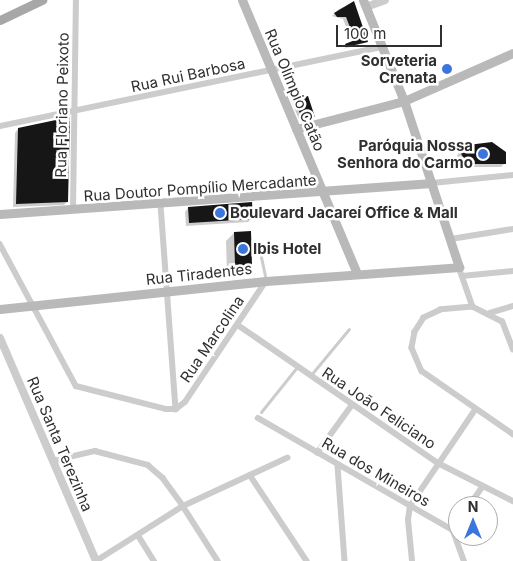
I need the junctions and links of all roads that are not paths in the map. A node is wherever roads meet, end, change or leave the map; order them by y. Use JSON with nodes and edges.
{"nodes":[{"id":1,"x":42,"y":0,"type":"edge"},
{"id":2,"x":76,"y":0,"type":"edge"},
{"id":3,"x":242,"y":0,"type":"edge"},
{"id":4,"x":385,"y":0,"type":"edge"},
{"id":5,"x":364,"y":4,"type":"edge"},
{"id":6,"x":0,"y":20,"type":"edge"},
{"id":7,"x":380,"y":47,"type":"junction"},
{"id":8,"x":513,"y":54,"type":"edge"},
{"id":9,"x":272,"y":70,"type":"junction"},
{"id":10,"x":404,"y":100,"type":"junction"},
{"id":11,"x":75,"y":111,"type":"junction"},
{"id":12,"x":0,"y":126,"type":"edge"},
{"id":13,"x":296,"y":129,"type":"junction"},
{"id":14,"x":513,"y":175,"type":"edge"},
{"id":15,"x":432,"y":183,"type":"junction"},
{"id":16,"x":324,"y":193,"type":"junction"},
{"id":17,"x":161,"y":205,"type":"junction"},
{"id":18,"x":73,"y":211,"type":"junction"},
{"id":19,"x":0,"y":214,"type":"edge"},
{"id":20,"x":513,"y":229,"type":"edge"},
{"id":21,"x":450,"y":239,"type":"junction"},
{"id":22,"x":0,"y":244,"type":"edge"},
{"id":23,"x":260,"y":256,"type":"dead end"},
{"id":24,"x":459,"y":267,"type":"junction"},
{"id":25,"x":513,"y":271,"type":"edge"},
{"id":26,"x":357,"y":274,"type":"junction"},
{"id":27,"x":462,"y":276,"type":"junction"},
{"id":28,"x":266,"y":281,"type":"junction"},
{"id":29,"x":169,"y":290,"type":"junction"},
{"id":30,"x":32,"y":306,"type":"junction"},
{"id":31,"x":513,"y":306,"type":"edge"},
{"id":32,"x":473,"y":307,"type":"junction"},
{"id":33,"x":0,"y":309,"type":"edge"},
{"id":34,"x":490,"y":313,"type":"junction"},
{"id":35,"x":238,"y":325,"type":"junction"},
{"id":36,"x":349,"y":329,"type":"dead end"},
{"id":37,"x":0,"y":338,"type":"edge"},
{"id":38,"x":513,"y":350,"type":"edge"},
{"id":39,"x":297,"y":366,"type":"junction"},
{"id":40,"x":310,"y":376,"type":"junction"},
{"id":41,"x":352,"y":405,"type":"junction"},
{"id":42,"x":176,"y":409,"type":"junction"},
{"id":43,"x":475,"y":410,"type":"junction"},
{"id":44,"x":260,"y":415,"type":"joint"},
{"id":45,"x":513,"y":434,"type":"edge"},
{"id":46,"x":317,"y":453,"type":"junction"},
{"id":47,"x":287,"y":458,"type":"dead end"},
{"id":48,"x":52,"y":461,"type":"junction"},
{"id":49,"x":438,"y":463,"type":"junction"},
{"id":50,"x":338,"y":466,"type":"junction"},
{"id":51,"x":250,"y":475,"type":"junction"},
{"id":52,"x":483,"y":486,"type":"junction"},
{"id":53,"x":476,"y":496,"type":"edge"},
{"id":54,"x":513,"y":501,"type":"edge"},
{"id":55,"x":183,"y":506,"type":"junction"},
{"id":56,"x":410,"y":506,"type":"junction"},
{"id":57,"x":448,"y":527,"type":"edge"},
{"id":58,"x":138,"y":535,"type":"junction"},
{"id":59,"x":459,"y":546,"type":"edge"},
{"id":60,"x":96,"y":561,"type":"edge"},
{"id":61,"x":154,"y":561,"type":"edge"},
{"id":62,"x":218,"y":561,"type":"edge"},
{"id":63,"x":306,"y":561,"type":"edge"},
{"id":64,"x":345,"y":561,"type":"edge"},
{"id":65,"x":412,"y":561,"type":"edge"},
{"id":66,"x":464,"y":561,"type":"edge"}],
"edges":[{"from":1,"to":6,"type":"main road"},
{"from":2,"to":11,"type":"street","name":"Rua Floriano Peixoto"},
{"from":3,"to":9,"type":"main road","name":"Rua Olímpio Catão"},
{"from":4,"to":5,"type":"street"},
{"from":5,"to":7,"type":"main road"},
{"from":7,"to":9,"type":"street","name":"Rua Rui Barbosa"},
{"from":7,"to":10,"type":"main road"},
{"from":8,"to":10,"type":"main road"},
{"from":9,"to":11,"type":"street","name":"Rua Rui Barbosa"},
{"from":9,"to":13,"type":"main road","name":"Rua Olímpio Catão"},
{"from":10,"to":13,"type":"main road"},
{"from":10,"to":15,"type":"main road"},
{"from":11,"to":12,"type":"street","name":"Rua Rui Barbosa"},
{"from":11,"to":18,"type":"street","name":"Rua Floriano Peixoto"},
{"from":13,"to":16,"type":"main road","name":"Rua Olímpio Catão"},
{"from":14,"to":15,"type":"street"},
{"from":15,"to":16,"type":"main road","name":"Rua Doutor Pompílio Mercadante"},
{"from":15,"to":21,"type":"main road"},
{"from":16,"to":17,"type":"main road","name":"Rua Doutor Pompílio Mercadante"},
{"from":16,"to":26,"type":"main road","name":"Rua Olímpio Catão"},
{"from":17,"to":18,"type":"main road","name":"Rua Doutor Pompílio Mercadante"},
{"from":17,"to":29,"type":"street"},
{"from":18,"to":19,"type":"main road","name":"Rua Doutor Pompílio Mercadante"},
{"from":20,"to":21,"type":"street"},
{"from":21,"to":24,"type":"main road"},
{"from":22,"to":30,"type":"street"},
{"from":23,"to":28,"type":"lane"},
{"from":24,"to":26,"type":"main road","name":"Rua Tiradentes"},
{"from":24,"to":27,"type":"street"},
{"from":25,"to":27,"type":"street"},
{"from":26,"to":28,"type":"main road","name":"Rua Tiradentes"},
{"from":27,"to":32,"type":"street"},
{"from":28,"to":29,"type":"main road","name":"Rua Tiradentes"},
{"from":28,"to":35,"type":"street","name":"Rua Marcolina"},
{"from":29,"to":30,"type":"main road","name":"Rua Tiradentes"},
{"from":29,"to":42,"type":"street"},
{"from":30,"to":33,"type":"main road","name":"Rua Tiradentes"},
{"from":30,"to":42,"type":"street"},
{"from":31,"to":34,"type":"street"},
{"from":32,"to":34,"type":"street"},
{"from":32,"to":43,"type":"street"},
{"from":34,"to":38,"type":"street"},
{"from":35,"to":39,"type":"street","name":"Rua João Feliciano"},
{"from":35,"to":42,"type":"street","name":"Rua Marcolina"},
{"from":36,"to":40,"type":"lane"},
{"from":37,"to":48,"type":"street","name":"Rua Santa Terezinha"},
{"from":39,"to":40,"type":"street","name":"Rua João Feliciano"},
{"from":39,"to":44,"type":"lane"},
{"from":40,"to":41,"type":"street","name":"Rua João Feliciano"},
{"from":41,"to":46,"type":"street"},
{"from":41,"to":49,"type":"street","name":"Rua João Feliciano"},
{"from":43,"to":45,"type":"street"},
{"from":43,"to":49,"type":"street"},
{"from":44,"to":46,"type":"street","name":"Rua dos Mineiros"},
{"from":46,"to":50,"type":"street","name":"Rua dos Mineiros"},
{"from":47,"to":51,"type":"street"},
{"from":48,"to":55,"type":"street"},
{"from":48,"to":60,"type":"street","name":"Rua Santa Terezinha"},
{"from":49,"to":52,"type":"street","name":"Rua João Feliciano"},
{"from":49,"to":56,"type":"street"},
{"from":50,"to":56,"type":"street","name":"Rua dos Mineiros"},
{"from":50,"to":64,"type":"street"},
{"from":51,"to":55,"type":"street"},
{"from":51,"to":63,"type":"street"},
{"from":52,"to":53,"type":"street"},
{"from":52,"to":54,"type":"street","name":"Rua João Feliciano"},
{"from":55,"to":58,"type":"street"},
{"from":55,"to":62,"type":"street"},
{"from":56,"to":57,"type":"street","name":"Rua dos Mineiros"},
{"from":56,"to":65,"type":"street"},
{"from":58,"to":60,"type":"street"},
{"from":58,"to":61,"type":"street"},
{"from":59,"to":66,"type":"street"}]}
